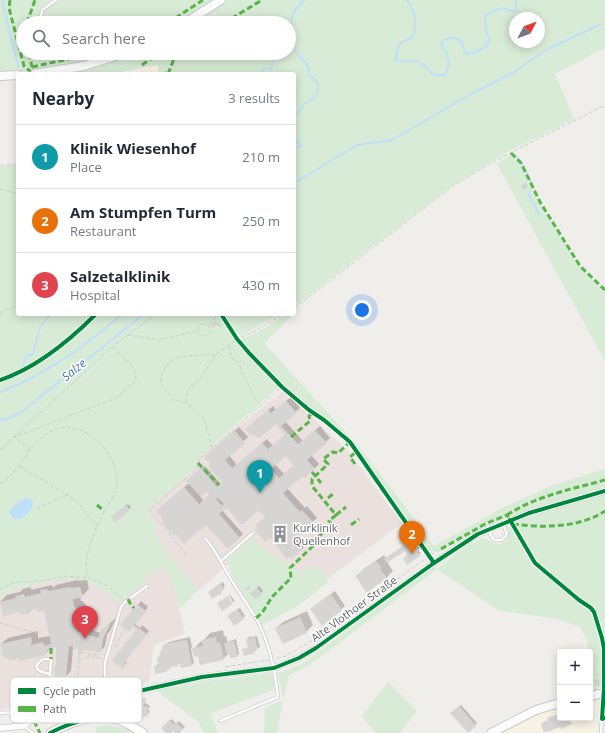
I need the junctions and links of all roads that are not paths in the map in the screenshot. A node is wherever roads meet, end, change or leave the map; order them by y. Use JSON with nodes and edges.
{"nodes":[{"id":1,"x":56,"y":0,"type":"edge"},
{"id":2,"x":221,"y":0,"type":"edge"},
{"id":3,"x":41,"y":16,"type":"edge"},
{"id":4,"x":196,"y":16,"type":"edge"},
{"id":5,"x":104,"y":60,"type":"edge"},
{"id":6,"x":98,"y":62,"type":"joint"},
{"id":7,"x":46,"y":72,"type":"edge"},
{"id":8,"x":16,"y":75,"type":"edge"},
{"id":9,"x":0,"y":76,"type":"edge"},
{"id":10,"x":605,"y":491,"type":"edge"},
{"id":11,"x":503,"y":523,"type":"junction"},
{"id":12,"x":488,"y":530,"type":"junction"},
{"id":13,"x":253,"y":533,"type":"dead end"},
{"id":14,"x":205,"y":538,"type":"dead end"},
{"id":15,"x":221,"y":561,"type":"junction"},
{"id":16,"x":147,"y":586,"type":"dead end"},
{"id":17,"x":274,"y":668,"type":"junction"},
{"id":18,"x":50,"y":674,"type":"junction"},
{"id":19,"x":49,"y":677,"type":"edge"},
{"id":20,"x":105,"y":677,"type":"edge"},
{"id":21,"x":142,"y":690,"type":"edge"},
{"id":22,"x":604,"y":694,"type":"edge"},
{"id":23,"x":593,"y":696,"type":"edge"},
{"id":24,"x":557,"y":704,"type":"edge"},
{"id":25,"x":10,"y":712,"type":"edge"},
{"id":26,"x":0,"y":713,"type":"edge"},
{"id":27,"x":220,"y":721,"type":"dead end"},
{"id":28,"x":78,"y":723,"type":"edge"},
{"id":29,"x":127,"y":723,"type":"edge"},
{"id":30,"x":26,"y":724,"type":"joint"},
{"id":31,"x":0,"y":728,"type":"edge"},
{"id":32,"x":65,"y":730,"type":"edge"},
{"id":33,"x":33,"y":733,"type":"edge"},
{"id":34,"x":50,"y":733,"type":"edge"},
{"id":35,"x":143,"y":733,"type":"edge"},
{"id":36,"x":490,"y":733,"type":"edge"},
{"id":37,"x":601,"y":733,"type":"edge"}],
"edges":[{"from":1,"to":3,"type":"lane"},
{"from":2,"to":4,"type":"main road"},
{"from":5,"to":6,"type":"main road"},
{"from":6,"to":7,"type":"main road"},
{"from":8,"to":9,"type":"main road"},
{"from":10,"to":11,"type":"street","name":"Alte Vlothoer Straße"},
{"from":11,"to":12,"type":"street","name":"Alte Vlothoer Straße"},
{"from":11,"to":12,"type":"lane"},
{"from":12,"to":17,"type":"street","name":"Alte Vlothoer Straße"},
{"from":13,"to":15,"type":"lane"},
{"from":14,"to":15,"type":"lane"},
{"from":15,"to":17,"type":"lane"},
{"from":16,"to":20,"type":"lane"},
{"from":17,"to":21,"type":"street","name":"Alte Vlothoer Straße"},
{"from":17,"to":27,"type":"lane"},
{"from":18,"to":18,"type":"lane"},
{"from":18,"to":19,"type":"lane"},
{"from":22,"to":23,"type":"main road"},
{"from":22,"to":37,"type":"lane"},
{"from":24,"to":36,"type":"main road"},
{"from":25,"to":26,"type":"lane"},
{"from":28,"to":32,"type":"main road"},
{"from":29,"to":35,"type":"main road"},
{"from":30,"to":31,"type":"street"},
{"from":30,"to":33,"type":"lane"},
{"from":32,"to":34,"type":"main road"}]}
